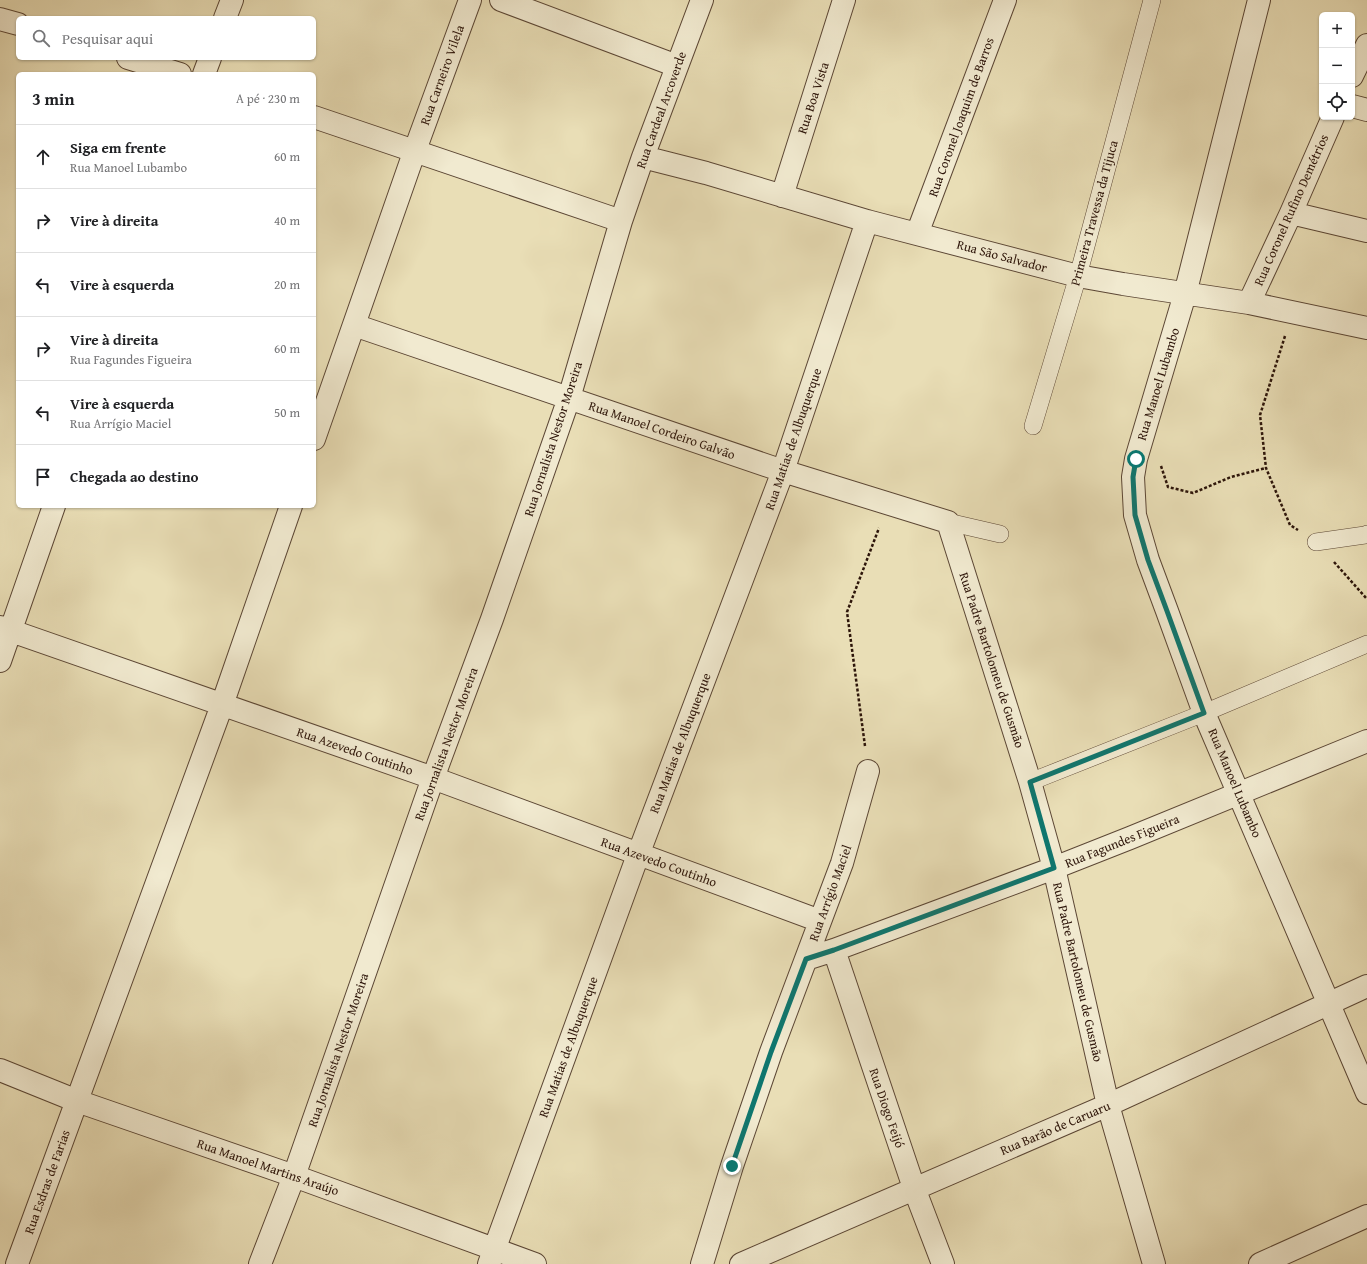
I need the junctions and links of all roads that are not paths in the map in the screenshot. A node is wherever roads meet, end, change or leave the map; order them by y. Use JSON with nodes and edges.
{"nodes":[{"id":1,"x":232,"y":0,"type":"edge"},
{"id":2,"x":470,"y":0,"type":"edge"},
{"id":3,"x":501,"y":0,"type":"edge"},
{"id":4,"x":702,"y":0,"type":"edge"},
{"id":5,"x":844,"y":0,"type":"edge"},
{"id":6,"x":1005,"y":0,"type":"edge"},
{"id":7,"x":1152,"y":0,"type":"edge"},
{"id":8,"x":1259,"y":0,"type":"edge"},
{"id":9,"x":226,"y":16,"type":"edge"},
{"id":10,"x":0,"y":19,"type":"edge"},
{"id":11,"x":16,"y":23,"type":"edge"},
{"id":12,"x":1367,"y":45,"type":"edge"},
{"id":13,"x":134,"y":60,"type":"edge"},
{"id":14,"x":209,"y":60,"type":"edge"},
{"id":15,"x":677,"y":66,"type":"junction"},
{"id":16,"x":1355,"y":70,"type":"edge"},
{"id":17,"x":174,"y":72,"type":"edge"},
{"id":18,"x":205,"y":72,"type":"edge"},
{"id":19,"x":1355,"y":107,"type":"edge"},
{"id":20,"x":1367,"y":110,"type":"edge"},
{"id":21,"x":316,"y":118,"type":"edge"},
{"id":22,"x":1332,"y":120,"type":"edge"},
{"id":23,"x":415,"y":150,"type":"junction"},
{"id":24,"x":643,"y":156,"type":"junction"},
{"id":25,"x":782,"y":196,"type":"junction"},
{"id":26,"x":1291,"y":213,"type":"junction"},
{"id":27,"x":621,"y":221,"type":"junction"},
{"id":28,"x":867,"y":221,"type":"junction"},
{"id":29,"x":1367,"y":231,"type":"edge"},
{"id":30,"x":917,"y":234,"type":"junction"},
{"id":31,"x":1078,"y":276,"type":"junction"},
{"id":32,"x":1185,"y":294,"type":"junction"},
{"id":33,"x":1249,"y":304,"type":"junction"},
{"id":34,"x":354,"y":325,"type":"junction"},
{"id":35,"x":1367,"y":328,"type":"edge"},
{"id":36,"x":569,"y":398,"type":"junction"},
{"id":37,"x":1033,"y":426,"type":"dead end"},
{"id":38,"x":316,"y":434,"type":"edge"},
{"id":39,"x":783,"y":471,"type":"junction"},
{"id":40,"x":53,"y":508,"type":"edge"},
{"id":41,"x":290,"y":508,"type":"edge"},
{"id":42,"x":948,"y":522,"type":"junction"},
{"id":43,"x":1000,"y":534,"type":"dead end"},
{"id":44,"x":1367,"y":534,"type":"edge"},
{"id":45,"x":1316,"y":542,"type":"road end"},
{"id":46,"x":5,"y":629,"type":"edge"},
{"id":47,"x":1367,"y":644,"type":"edge"},
{"id":48,"x":0,"y":661,"type":"edge"},
{"id":49,"x":222,"y":705,"type":"junction"},
{"id":50,"x":1204,"y":713,"type":"junction"},
{"id":51,"x":1367,"y":740,"type":"edge"},
{"id":52,"x":868,"y":771,"type":"road end"},
{"id":53,"x":433,"y":778,"type":"junction"},
{"id":54,"x":1030,"y":782,"type":"junction"},
{"id":55,"x":1240,"y":793,"type":"junction"},
{"id":56,"x":638,"y":855,"type":"junction"},
{"id":57,"x":1054,"y":868,"type":"junction"},
{"id":58,"x":820,"y":921,"type":"junction"},
{"id":59,"x":834,"y":950,"type":"junction"},
{"id":60,"x":806,"y":959,"type":"junction"},
{"id":61,"x":1367,"y":986,"type":"edge"},
{"id":62,"x":1328,"y":1004,"type":"junction"},
{"id":63,"x":0,"y":1070,"type":"edge"},
{"id":64,"x":1367,"y":1093,"type":"edge"},
{"id":65,"x":77,"y":1101,"type":"junction"},
{"id":66,"x":1108,"y":1105,"type":"junction"},
{"id":67,"x":294,"y":1176,"type":"junction"},
{"id":68,"x":914,"y":1188,"type":"junction"},
{"id":69,"x":1367,"y":1216,"type":"edge"},
{"id":70,"x":492,"y":1257,"type":"edge"},
{"id":71,"x":17,"y":1264,"type":"edge"},
{"id":72,"x":260,"y":1264,"type":"edge"},
{"id":73,"x":535,"y":1264,"type":"edge"},
{"id":74,"x":702,"y":1264,"type":"edge"},
{"id":75,"x":741,"y":1264,"type":"edge"},
{"id":76,"x":943,"y":1264,"type":"edge"},
{"id":77,"x":1154,"y":1264,"type":"edge"},
{"id":78,"x":1260,"y":1264,"type":"edge"}],
"edges":[{"from":1,"to":9,"type":"street"},
{"from":2,"to":23,"type":"street","name":"Rua Carneiro Vilela"},
{"from":3,"to":15,"type":"street"},
{"from":4,"to":15,"type":"street","name":"Rua Cardeal Arcoverde"},
{"from":5,"to":25,"type":"street","name":"Rua Boa Vista"},
{"from":6,"to":30,"type":"street","name":"Rua Coronel Joaquim de Barros"},
{"from":7,"to":31,"type":"lane","name":"Primeira Travessa da Tijuca"},
{"from":8,"to":32,"type":"street","name":"Rua Manoel Lubambo"},
{"from":10,"to":11,"type":"street"},
{"from":12,"to":16,"type":"street"},
{"from":13,"to":17,"type":"street"},
{"from":14,"to":18,"type":"street"},
{"from":15,"to":24,"type":"street","name":"Rua Cardeal Arcoverde"},
{"from":19,"to":20,"type":"street"},
{"from":21,"to":23,"type":"street"},
{"from":22,"to":26,"type":"street","name":"Rua Coronel Rufino Demétrios"},
{"from":23,"to":27,"type":"street"},
{"from":23,"to":34,"type":"street","name":"Rua Carneiro Vilela"},
{"from":24,"to":25,"type":"street","name":"Rua São Salvador"},
{"from":24,"to":27,"type":"street","name":"Rua Cardeal Arcoverde"},
{"from":25,"to":28,"type":"street","name":"Rua São Salvador"},
{"from":26,"to":29,"type":"street"},
{"from":26,"to":33,"type":"street","name":"Rua Coronel Rufino Demétrios"},
{"from":27,"to":36,"type":"street","name":"Rua Jornalista Nestor Moreira"},
{"from":28,"to":30,"type":"street","name":"Rua São Salvador"},
{"from":28,"to":39,"type":"street","name":"Rua Matias de Albuquerque"},
{"from":30,"to":31,"type":"street","name":"Rua São Salvador"},
{"from":31,"to":32,"type":"street","name":"Rua São Salvador"},
{"from":31,"to":37,"type":"lane","name":"Primeira Travessa da Tijuca"},
{"from":32,"to":33,"type":"street","name":"Rua São Salvador"},
{"from":32,"to":50,"type":"street","name":"Rua Manoel Lubambo"},
{"from":33,"to":35,"type":"street","name":"Rua São Salvador"},
{"from":34,"to":36,"type":"street","name":"Rua Manoel Cordeiro Galvão"},
{"from":34,"to":38,"type":"street","name":"Rua Carneiro Vilela"},
{"from":36,"to":39,"type":"street","name":"Rua Manoel Cordeiro Galvão"},
{"from":36,"to":53,"type":"street","name":"Rua Jornalista Nestor Moreira"},
{"from":39,"to":42,"type":"street","name":"Rua Manoel Cordeiro Galvão"},
{"from":39,"to":56,"type":"street","name":"Rua Matias de Albuquerque"},
{"from":40,"to":46,"type":"street"},
{"from":41,"to":49,"type":"street","name":"Rua Esdras de Farias"},
{"from":42,"to":43,"type":"lane"},
{"from":42,"to":54,"type":"street","name":"Rua Padre Bartolomeu de Gusmão"},
{"from":44,"to":45,"type":"lane"},
{"from":46,"to":48,"type":"street"},
{"from":46,"to":49,"type":"street","name":"Rua Azevedo Coutinho"},
{"from":47,"to":50,"type":"lane"},
{"from":49,"to":53,"type":"street","name":"Rua Azevedo Coutinho"},
{"from":49,"to":65,"type":"street","name":"Rua Esdras de Farias"},
{"from":50,"to":54,"type":"lane"},
{"from":50,"to":55,"type":"street","name":"Rua Manoel Lubambo"},
{"from":51,"to":55,"type":"street","name":"Rua Fagundes Figueira"},
{"from":52,"to":58,"type":"street","name":"Rua Arrígio Maciel"},
{"from":53,"to":56,"type":"street","name":"Rua Azevedo Coutinho"},
{"from":53,"to":67,"type":"street","name":"Rua Jornalista Nestor Moreira"},
{"from":54,"to":57,"type":"street","name":"Rua Padre Bartolomeu de Gusmão"},
{"from":55,"to":57,"type":"street","name":"Rua Fagundes Figueira"},
{"from":55,"to":62,"type":"street","name":"Rua Manoel Lubambo"},
{"from":56,"to":58,"type":"street","name":"Rua Azevedo Coutinho"},
{"from":56,"to":70,"type":"street","name":"Rua Matias de Albuquerque"},
{"from":57,"to":59,"type":"street","name":"Rua Fagundes Figueira"},
{"from":57,"to":66,"type":"street","name":"Rua Padre Bartolomeu de Gusmão"},
{"from":58,"to":60,"type":"street","name":"Rua Arrígio Maciel"},
{"from":59,"to":60,"type":"street","name":"Rua Fagundes Figueira"},
{"from":59,"to":68,"type":"street","name":"Rua Diogo Feijó"},
{"from":60,"to":74,"type":"street","name":"Rua Arrígio Maciel"},
{"from":61,"to":62,"type":"street","name":"Rua Barão de Caruaru"},
{"from":62,"to":64,"type":"street","name":"Rua Manoel Lubambo"},
{"from":62,"to":66,"type":"street","name":"Rua Barão de Caruaru"},
{"from":63,"to":65,"type":"street","name":"Rua Manoel Martins Araújo"},
{"from":65,"to":67,"type":"street","name":"Rua Manoel Martins Araújo"},
{"from":65,"to":71,"type":"street","name":"Rua Esdras de Farias"},
{"from":66,"to":68,"type":"street","name":"Rua Barão de Caruaru"},
{"from":66,"to":77,"type":"street","name":"Rua Padre Bartolomeu de Gusmão"},
{"from":67,"to":70,"type":"street","name":"Rua Manoel Martins Araújo"},
{"from":67,"to":72,"type":"street","name":"Rua Jornalista Nestor Moreira"},
{"from":68,"to":75,"type":"street","name":"Rua Barão de Caruaru"},
{"from":68,"to":76,"type":"street","name":"Rua Diogo Feijó"},
{"from":69,"to":78,"type":"street"},
{"from":70,"to":73,"type":"street","name":"Rua Manoel Martins Araújo"}]}
